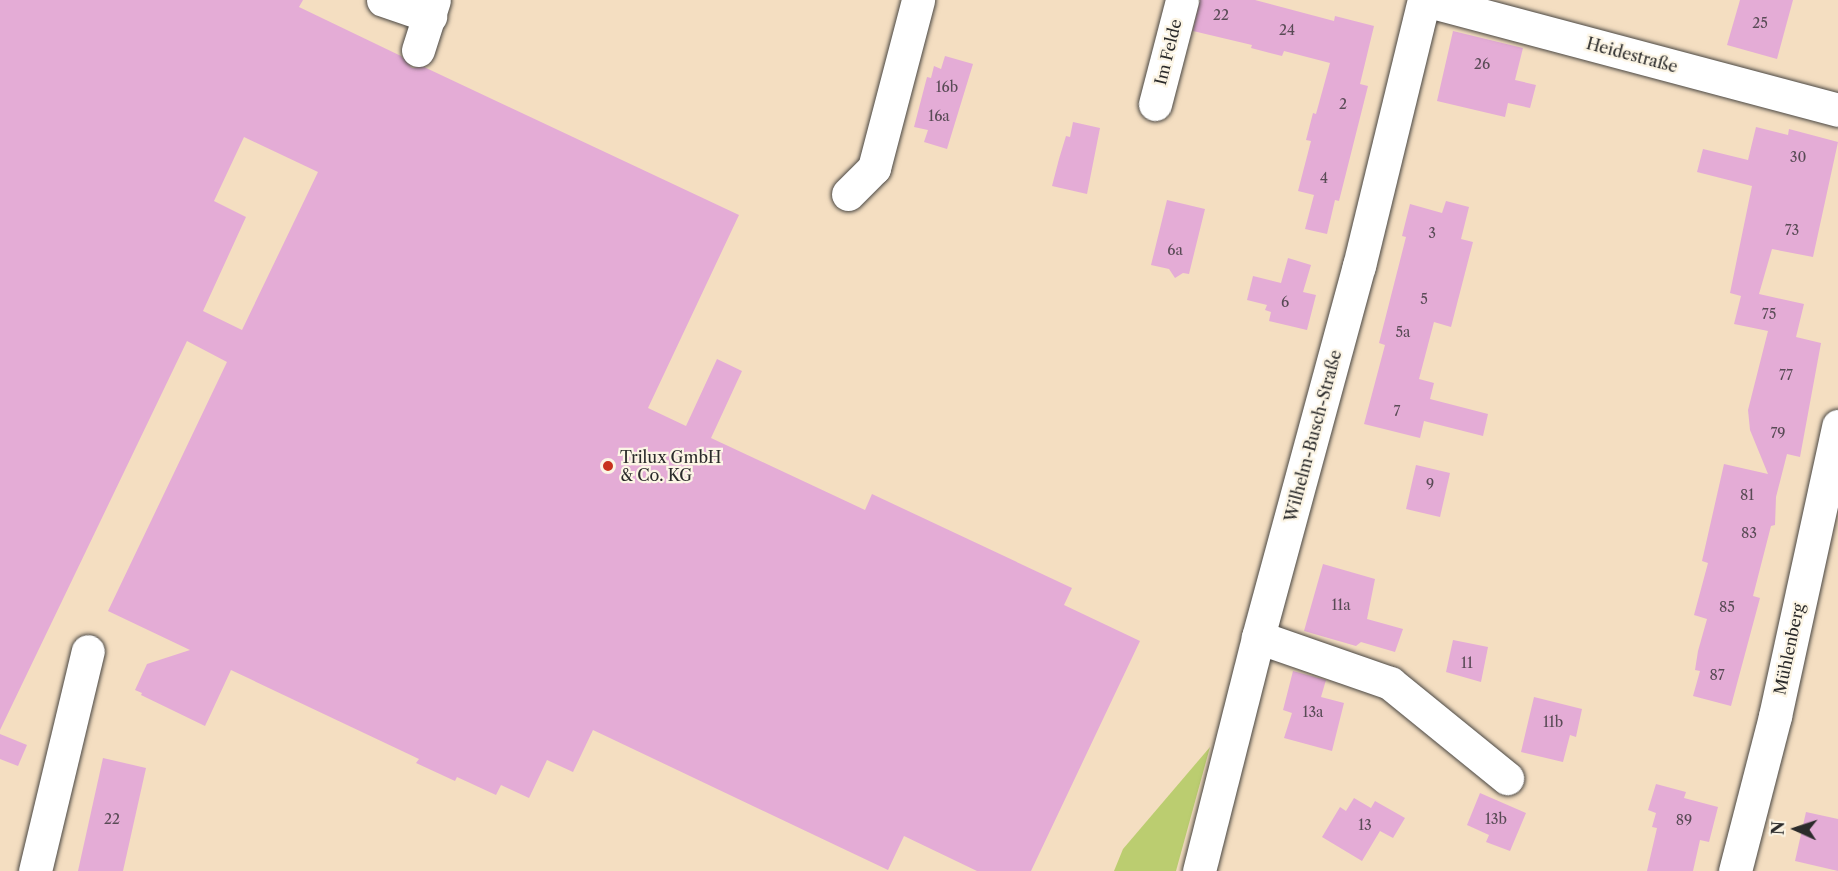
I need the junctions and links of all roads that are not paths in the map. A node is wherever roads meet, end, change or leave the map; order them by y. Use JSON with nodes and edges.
{"nodes":[{"id":1,"x":383,"y":0,"type":"edge"},
{"id":2,"x":918,"y":0,"type":"edge"},
{"id":3,"x":1182,"y":0,"type":"edge"},
{"id":4,"x":1425,"y":0,"type":"edge"},
{"id":5,"x":432,"y":8,"type":"edge"},
{"id":6,"x":418,"y":50,"type":"dead end"},
{"id":7,"x":1155,"y":104,"type":"dead end"},
{"id":8,"x":1838,"y":110,"type":"edge"},
{"id":9,"x":848,"y":194,"type":"dead end"},
{"id":10,"x":1838,"y":426,"type":"edge"},
{"id":11,"x":1258,"y":637,"type":"junction"},
{"id":12,"x":88,"y":651,"type":"dead end"},
{"id":13,"x":1507,"y":778,"type":"dead end"},
{"id":14,"x":35,"y":871,"type":"edge"},
{"id":15,"x":1199,"y":871,"type":"edge"},
{"id":16,"x":1735,"y":871,"type":"edge"}],
"edges":[{"from":1,"to":5,"type":"street"},
{"from":2,"to":9,"type":"street"},
{"from":3,"to":7,"type":"street","name":"Im Felde"},
{"from":4,"to":8,"type":"street","name":"Heidestraße"},
{"from":4,"to":11,"type":"street","name":"Wilhelm-Busch-Straße"},
{"from":5,"to":6,"type":"street"},
{"from":10,"to":16,"type":"street","name":"Mühlenberg"},
{"from":11,"to":13,"type":"street"},
{"from":11,"to":15,"type":"street","name":"Wilhelm-Busch-Straße"},
{"from":12,"to":14,"type":"street"}]}
